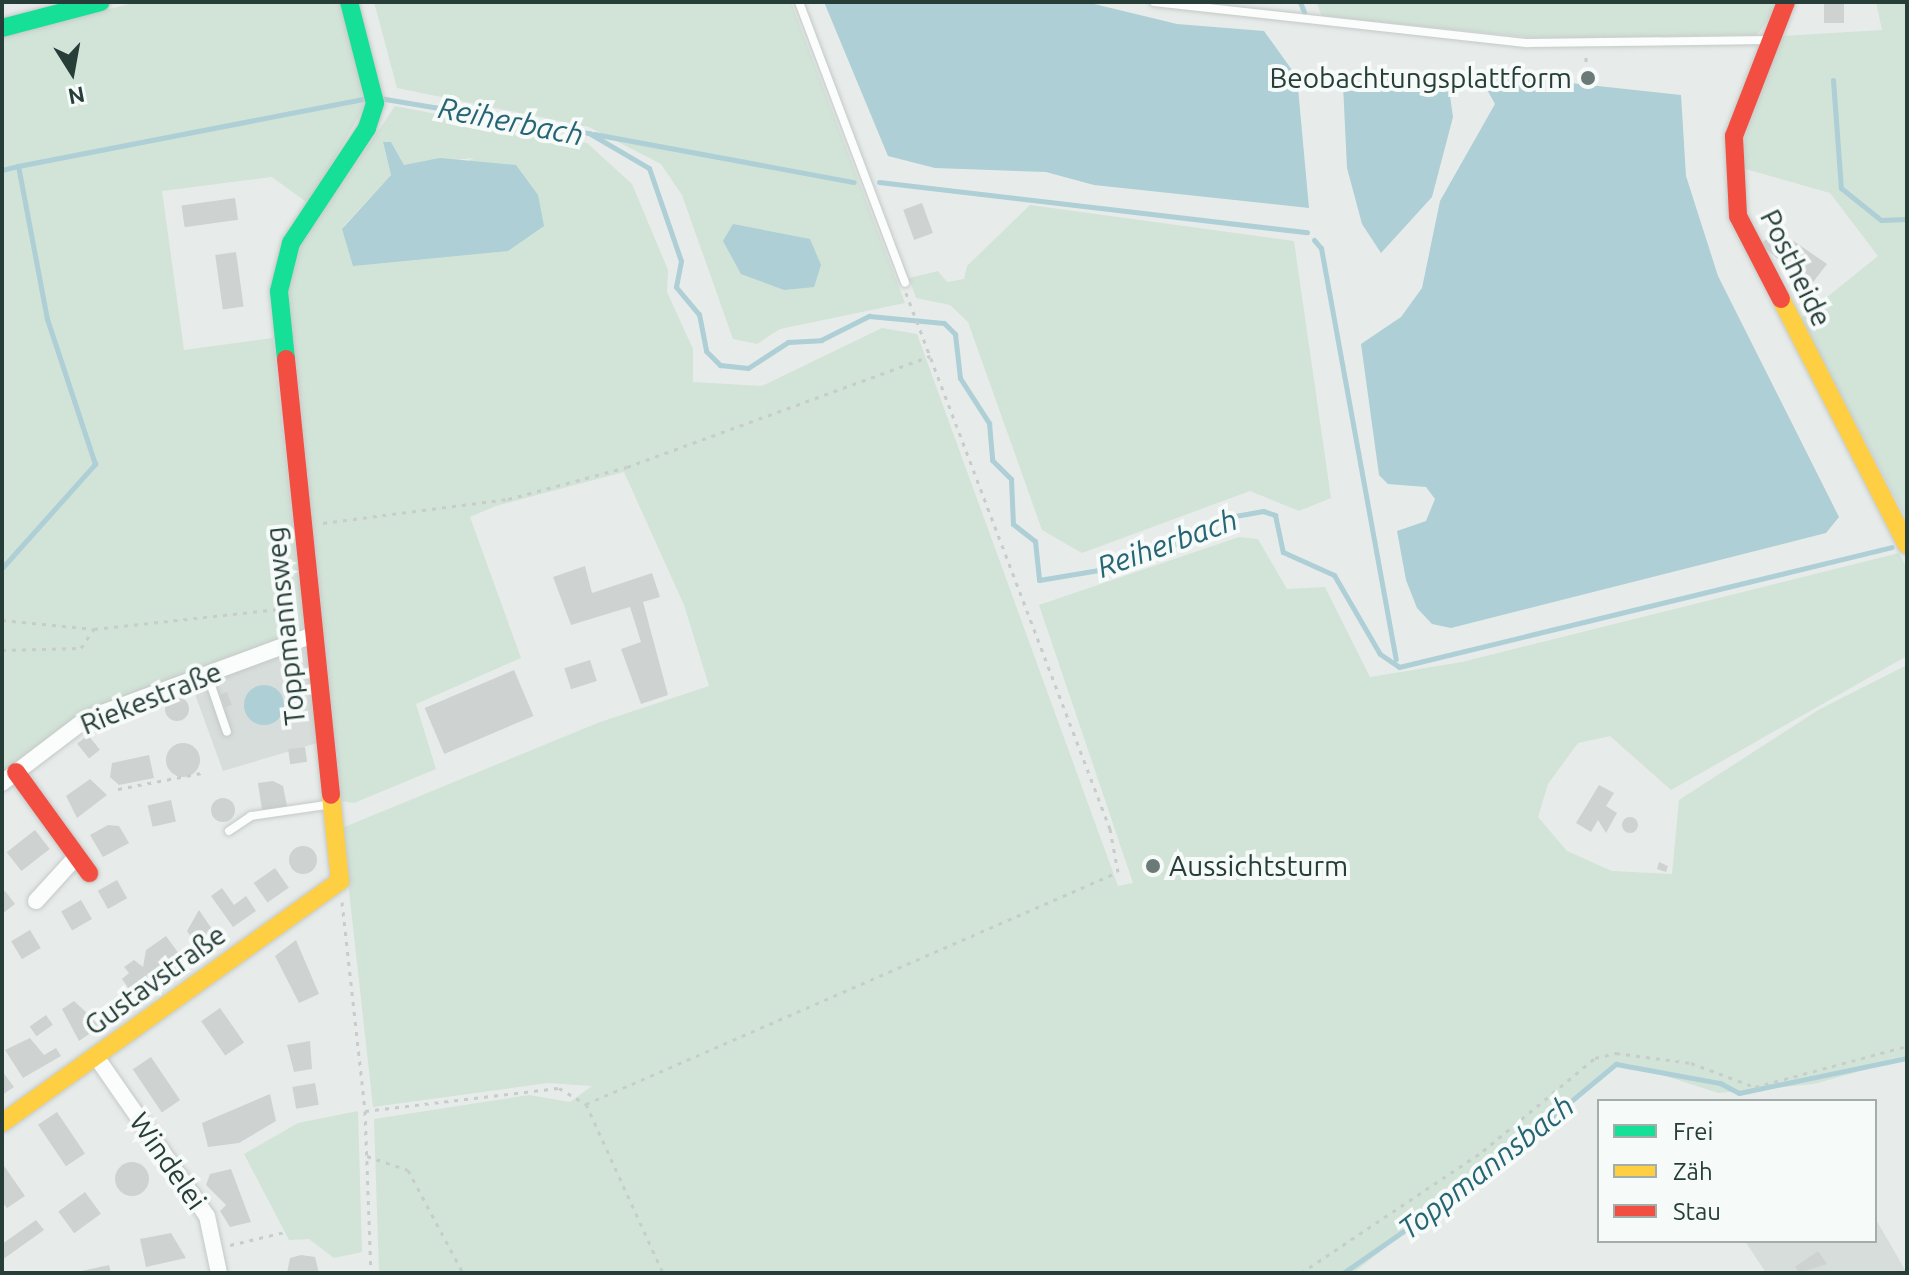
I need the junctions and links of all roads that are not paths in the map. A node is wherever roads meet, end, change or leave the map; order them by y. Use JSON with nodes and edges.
{"nodes":[{"id":1,"x":101,"y":2,"type":"edge"},
{"id":2,"x":349,"y":2,"type":"edge"},
{"id":3,"x":799,"y":2,"type":"edge"},
{"id":4,"x":1154,"y":2,"type":"edge"},
{"id":5,"x":1786,"y":2,"type":"edge"},
{"id":6,"x":2,"y":28,"type":"edge"},
{"id":7,"x":1769,"y":40,"type":"junction"},
{"id":8,"x":905,"y":283,"type":"road end"},
{"id":9,"x":1907,"y":545,"type":"edge"},
{"id":10,"x":313,"y":635,"type":"junction"},
{"id":11,"x":207,"y":674,"type":"junction"},
{"id":12,"x":227,"y":732,"type":"dead end"},
{"id":13,"x":9,"y":778,"type":"edge"},
{"id":14,"x":332,"y":804,"type":"junction"},
{"id":15,"x":229,"y":831,"type":"dead end"},
{"id":16,"x":77,"y":856,"type":"junction"},
{"id":17,"x":89,"y":873,"type":"dead end"},
{"id":18,"x":340,"y":881,"type":"joint"},
{"id":19,"x":36,"y":901,"type":"dead end"},
{"id":20,"x":97,"y":1058,"type":"junction"},
{"id":21,"x":2,"y":1123,"type":"edge"},
{"id":22,"x":219,"y":1273,"type":"edge"}],
"edges":[{"from":1,"to":6,"type":"street"},
{"from":2,"to":10,"type":"street","name":"Toppmannsweg"},
{"from":3,"to":8,"type":"lane"},
{"from":4,"to":7,"type":"lane"},
{"from":5,"to":7,"type":"street","name":"Postheide"},
{"from":7,"to":9,"type":"street","name":"Postheide"},
{"from":10,"to":11,"type":"street","name":"Riekestraße"},
{"from":10,"to":14,"type":"street","name":"Toppmannsweg"},
{"from":11,"to":12,"type":"lane"},
{"from":11,"to":13,"type":"street","name":"Riekestraße"},
{"from":13,"to":16,"type":"street"},
{"from":14,"to":15,"type":"lane"},
{"from":14,"to":18,"type":"street","name":"Toppmannsweg"},
{"from":16,"to":17,"type":"street"},
{"from":16,"to":19,"type":"street"},
{"from":18,"to":20,"type":"street","name":"Gustavstraße"},
{"from":20,"to":21,"type":"street","name":"Gustavstraße"},
{"from":20,"to":22,"type":"street","name":"Windelei"}]}
